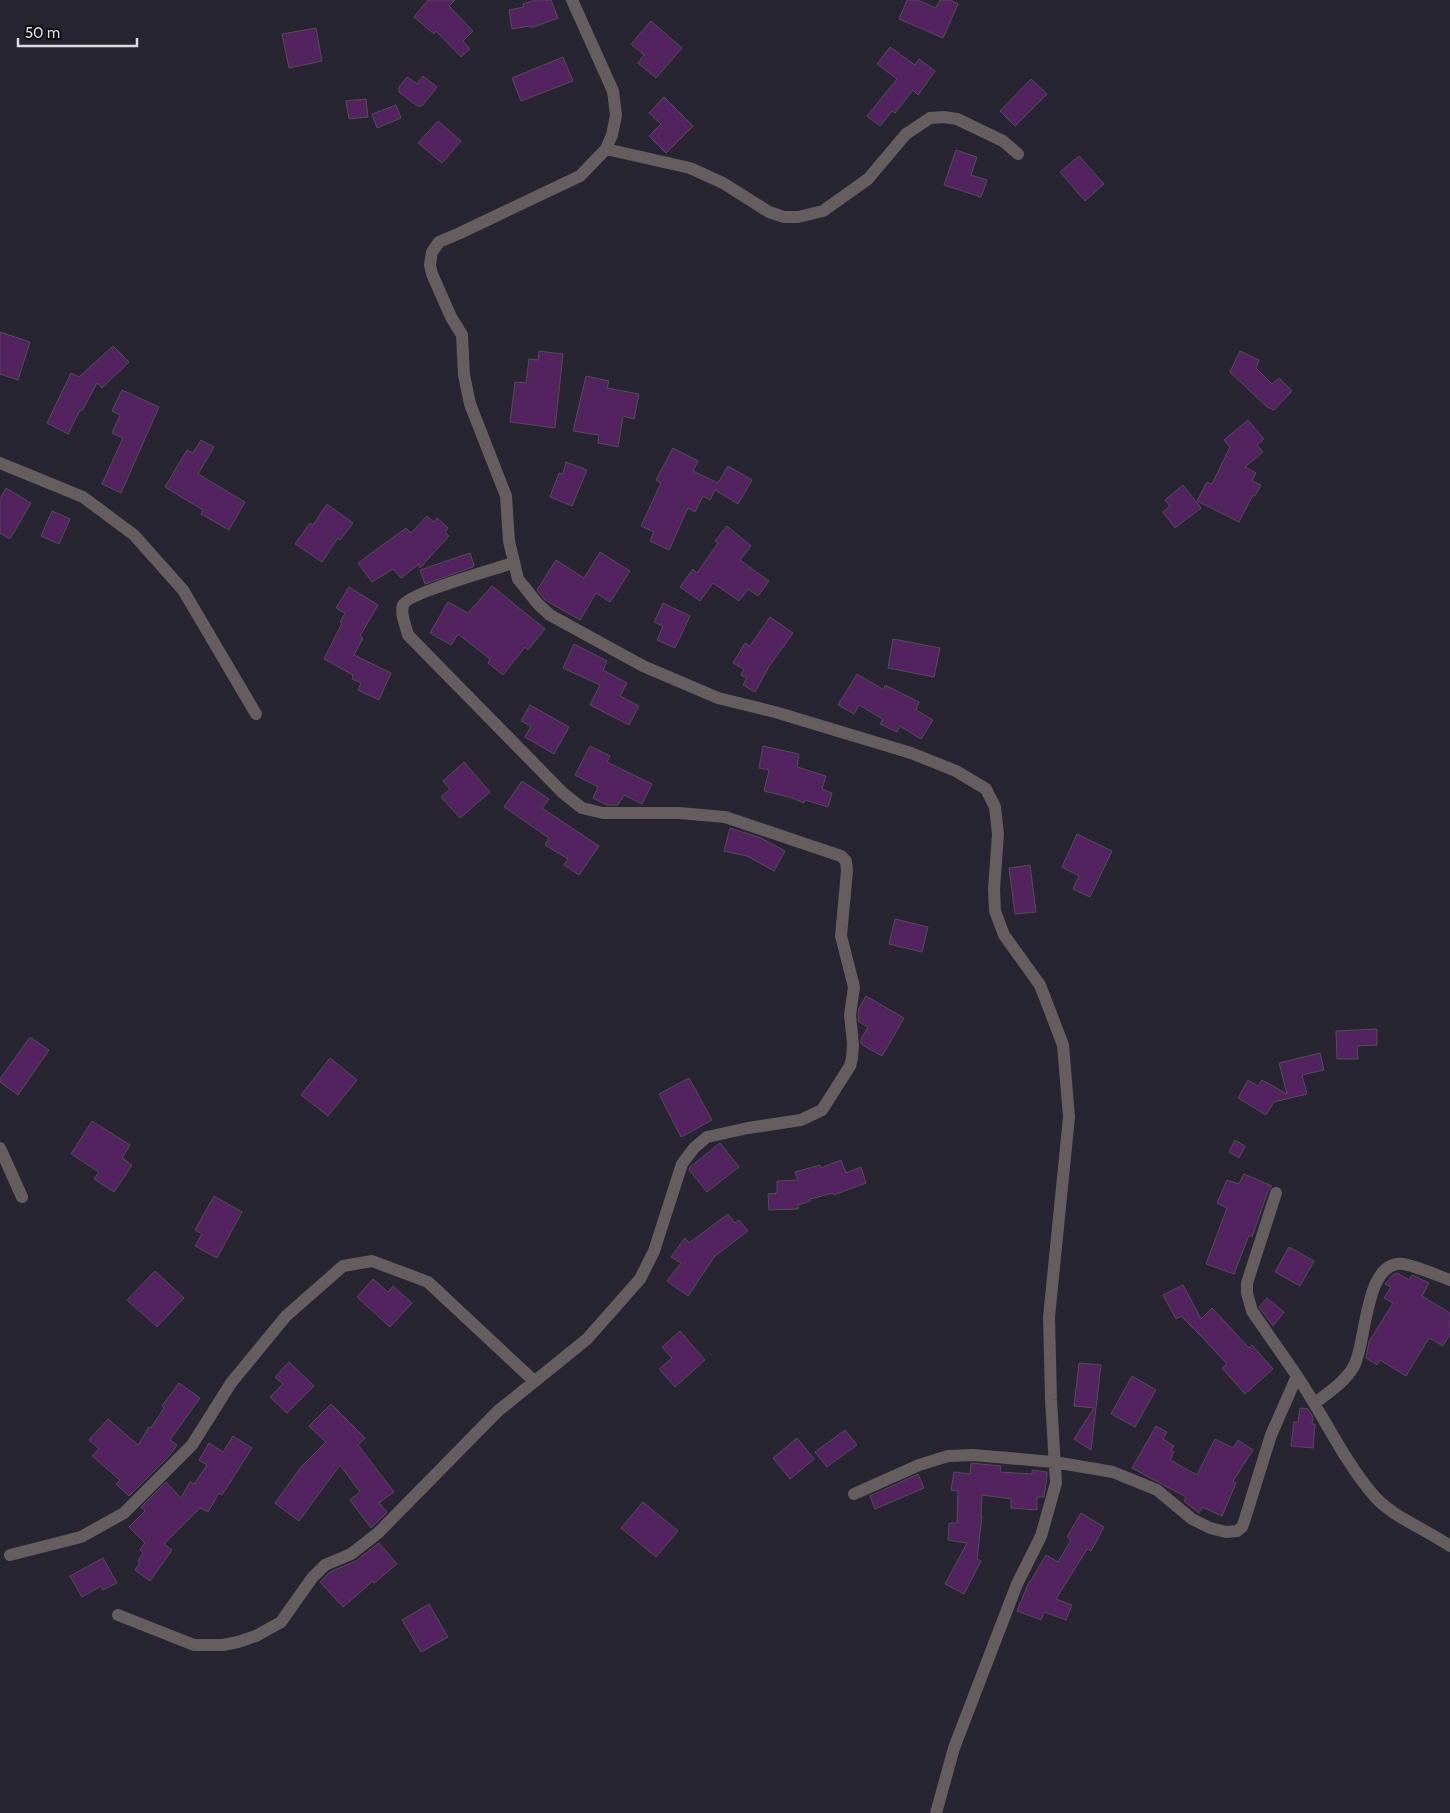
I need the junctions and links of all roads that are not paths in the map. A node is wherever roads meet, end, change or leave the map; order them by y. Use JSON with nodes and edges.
{"nodes":[{"id":1,"x":572,"y":0,"type":"edge"},
{"id":2,"x":606,"y":149,"type":"junction"},
{"id":3,"x":1018,"y":154,"type":"dead end"},
{"id":4,"x":0,"y":463,"type":"edge"},
{"id":5,"x":513,"y":563,"type":"junction"},
{"id":6,"x":256,"y":714,"type":"dead end"},
{"id":7,"x":0,"y":1148,"type":"edge"},
{"id":8,"x":1276,"y":1193,"type":"dead end"},
{"id":9,"x":22,"y":1197,"type":"dead end"},
{"id":10,"x":1450,"y":1280,"type":"edge"},
{"id":11,"x":1297,"y":1376,"type":"junction"},
{"id":12,"x":534,"y":1381,"type":"junction"},
{"id":13,"x":1315,"y":1403,"type":"junction"},
{"id":14,"x":1054,"y":1462,"type":"junction"},
{"id":15,"x":854,"y":1494,"type":"dead end"},
{"id":16,"x":1450,"y":1546,"type":"edge"},
{"id":17,"x":10,"y":1555,"type":"dead end"},
{"id":18,"x":118,"y":1615,"type":"dead end"},
{"id":19,"x":936,"y":1813,"type":"edge"}],
"edges":[{"from":1,"to":2,"type":"street"},
{"from":2,"to":3,"type":"street"},
{"from":2,"to":5,"type":"street"},
{"from":4,"to":6,"type":"street"},
{"from":5,"to":12,"type":"street"},
{"from":5,"to":14,"type":"street"},
{"from":7,"to":9,"type":"street"},
{"from":8,"to":11,"type":"street"},
{"from":10,"to":13,"type":"street"},
{"from":11,"to":13,"type":"street"},
{"from":11,"to":14,"type":"street"},
{"from":12,"to":17,"type":"street"},
{"from":12,"to":18,"type":"street"},
{"from":13,"to":16,"type":"street"},
{"from":14,"to":15,"type":"street"},
{"from":14,"to":19,"type":"street"}]}
